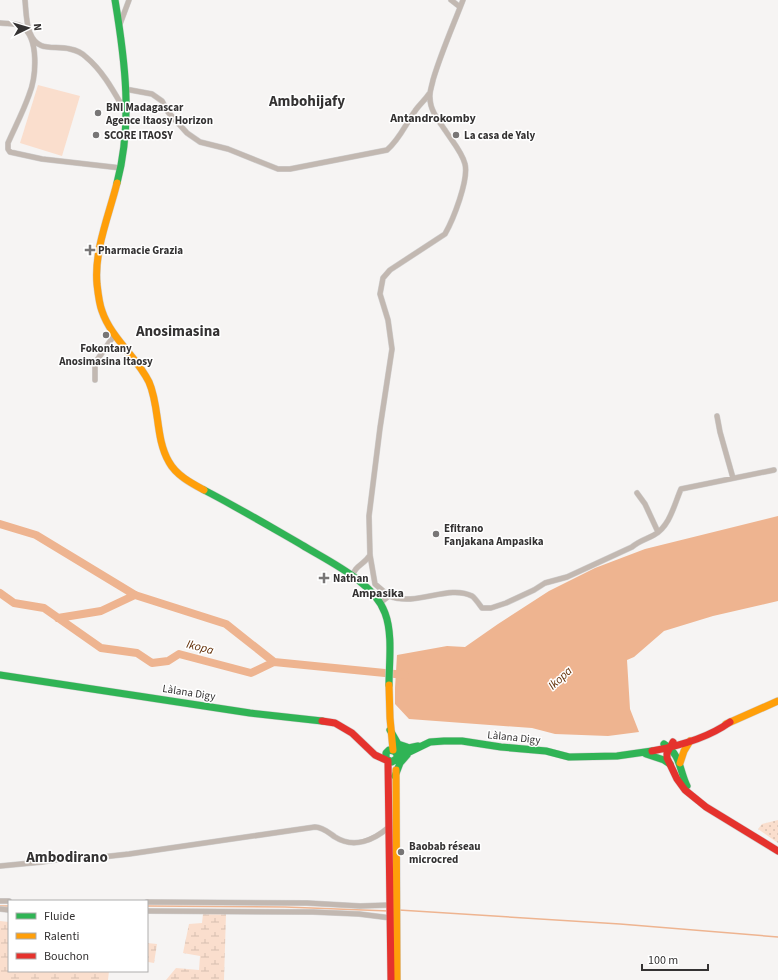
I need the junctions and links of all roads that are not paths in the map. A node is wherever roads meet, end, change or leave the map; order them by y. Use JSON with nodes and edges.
{"nodes":[{"id":1,"x":25,"y":0,"type":"edge"},
{"id":2,"x":116,"y":0,"type":"edge"},
{"id":3,"x":129,"y":0,"type":"edge"},
{"id":4,"x":451,"y":0,"type":"edge"},
{"id":5,"x":463,"y":0,"type":"edge"},
{"id":6,"x":460,"y":7,"type":"junction"},
{"id":7,"x":0,"y":23,"type":"edge"},
{"id":8,"x":120,"y":24,"type":"junction"},
{"id":9,"x":125,"y":89,"type":"junction"},
{"id":10,"x":430,"y":92,"type":"junction"},
{"id":11,"x":125,"y":111,"type":"junction"},
{"id":12,"x":121,"y":168,"type":"junction"},
{"id":13,"x":115,"y":334,"type":"junction"},
{"id":14,"x":95,"y":380,"type":"dead end"},
{"id":15,"x":717,"y":416,"type":"dead end"},
{"id":16,"x":774,"y":470,"type":"dead end"},
{"id":17,"x":733,"y":478,"type":"junction"},
{"id":18,"x":637,"y":493,"type":"dead end"},
{"id":19,"x":658,"y":532,"type":"junction"},
{"id":20,"x":370,"y":556,"type":"junction"},
{"id":21,"x":352,"y":577,"type":"junction"},
{"id":22,"x":389,"y":596,"type":"junction"},
{"id":23,"x":380,"y":603,"type":"junction"},
{"id":24,"x":0,"y":675,"type":"edge"},
{"id":25,"x":778,"y":701,"type":"edge"},
{"id":26,"x":730,"y":722,"type":"junction"},
{"id":27,"x":390,"y":728,"type":"junction"},
{"id":28,"x":690,"y":741,"type":"junction"},
{"id":29,"x":669,"y":745,"type":"junction"},
{"id":30,"x":367,"y":748,"type":"junction"},
{"id":31,"x":408,"y":750,"type":"junction"},
{"id":32,"x":391,"y":751,"type":"junction"},
{"id":33,"x":643,"y":754,"type":"junction"},
{"id":34,"x":602,"y":757,"type":"junction"},
{"id":35,"x":397,"y":758,"type":"junction"},
{"id":36,"x":387,"y":761,"type":"junction"},
{"id":37,"x":680,"y":763,"type":"junction"},
{"id":38,"x":670,"y":764,"type":"junction"},
{"id":39,"x":396,"y":776,"type":"junction"},
{"id":40,"x":690,"y":794,"type":"junction"},
{"id":41,"x":390,"y":827,"type":"junction"},
{"id":42,"x":778,"y":850,"type":"edge"},
{"id":43,"x":0,"y":866,"type":"edge"},
{"id":44,"x":148,"y":902,"type":"edge"},
{"id":45,"x":393,"y":905,"type":"junction"},
{"id":46,"x":148,"y":911,"type":"edge"},
{"id":47,"x":394,"y":917,"type":"junction"},
{"id":48,"x":391,"y":980,"type":"edge"},
{"id":49,"x":397,"y":980,"type":"edge"}],
"edges":[{"from":1,"to":11,"type":"street"},
{"from":2,"to":8,"type":"main road"},
{"from":3,"to":8,"type":"street"},
{"from":4,"to":6,"type":"street"},
{"from":5,"to":6,"type":"street"},
{"from":6,"to":10,"type":"street"},
{"from":7,"to":12,"type":"street"},
{"from":8,"to":9,"type":"main road"},
{"from":9,"to":10,"type":"street"},
{"from":9,"to":11,"type":"main road"},
{"from":10,"to":20,"type":"street"},
{"from":11,"to":12,"type":"main road"},
{"from":12,"to":13,"type":"main road"},
{"from":13,"to":14,"type":"street"},
{"from":13,"to":21,"type":"main road"},
{"from":15,"to":17,"type":"street"},
{"from":16,"to":17,"type":"street"},
{"from":17,"to":19,"type":"street"},
{"from":18,"to":19,"type":"street"},
{"from":19,"to":22,"type":"street"},
{"from":20,"to":21,"type":"street"},
{"from":20,"to":22,"type":"street"},
{"from":21,"to":23,"type":"main road"},
{"from":22,"to":23,"type":"street"},
{"from":23,"to":27,"type":"main road"},
{"from":24,"to":30,"type":"main road","name":"Làlana Digy"},
{"from":25,"to":26,"type":"main road","name":"Làlana Digy"},
{"from":26,"to":28,"type":"main road","name":"Làlana Digy"},
{"from":26,"to":29,"type":"main road","name":"Làlana Digy"},
{"from":27,"to":31,"type":"main road"},
{"from":27,"to":32,"type":"main road"},
{"from":28,"to":29,"type":"main road","name":"Làlana Digy"},
{"from":28,"to":37,"type":"main road"},
{"from":29,"to":33,"type":"main road","name":"Làlana Digy"},
{"from":29,"to":34,"type":"main road","name":"Làlana Digy"},
{"from":29,"to":37,"type":"main road"},
{"from":29,"to":38,"type":"main road"},
{"from":30,"to":32,"type":"main road"},
{"from":30,"to":36,"type":"main road","name":"Làlana Digy"},
{"from":31,"to":32,"type":"main road"},
{"from":31,"to":34,"type":"main road","name":"Làlana Digy"},
{"from":31,"to":35,"type":"main road"},
{"from":31,"to":39,"type":"main road"},
{"from":32,"to":35,"type":"main road"},
{"from":32,"to":36,"type":"main road"},
{"from":33,"to":34,"type":"main road","name":"Làlana Digy"},
{"from":33,"to":38,"type":"main road"},
{"from":35,"to":36,"type":"main road"},
{"from":35,"to":39,"type":"main road"},
{"from":36,"to":41,"type":"main road"},
{"from":37,"to":40,"type":"main road"},
{"from":38,"to":40,"type":"main road"},
{"from":39,"to":45,"type":"main road"},
{"from":40,"to":42,"type":"main road"},
{"from":41,"to":43,"type":"street"},
{"from":41,"to":45,"type":"main road"},
{"from":44,"to":45,"type":"street"},
{"from":45,"to":47,"type":"main road"},
{"from":46,"to":47,"type":"street"},
{"from":47,"to":48,"type":"main road"},
{"from":47,"to":49,"type":"main road"}]}
